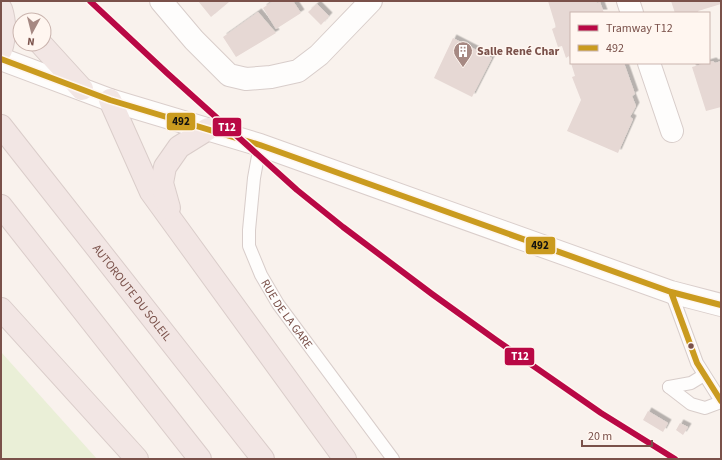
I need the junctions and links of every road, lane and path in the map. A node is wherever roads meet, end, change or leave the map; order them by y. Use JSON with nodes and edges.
{"nodes":[{"id":1,"x":2,"y":1,"type":"edge"},
{"id":2,"x":160,"y":1,"type":"edge"},
{"id":3,"x":371,"y":1,"type":"edge"},
{"id":4,"x":628,"y":1,"type":"edge"},
{"id":5,"x":1,"y":9,"type":"edge"},
{"id":6,"x":12,"y":12,"type":"edge"},
{"id":7,"x":632,"y":12,"type":"edge"},
{"id":8,"x":1,"y":50,"type":"edge"},
{"id":9,"x":48,"y":52,"type":"edge"},
{"id":10,"x":1,"y":59,"type":"edge"},
{"id":11,"x":649,"y":64,"type":"edge"},
{"id":12,"x":82,"y":89,"type":"junction"},
{"id":13,"x":110,"y":100,"type":"junction"},
{"id":14,"x":1,"y":126,"type":"edge"},
{"id":15,"x":208,"y":130,"type":"junction"},
{"id":16,"x":672,"y":131,"type":"dead end"},
{"id":17,"x":260,"y":145,"type":"junction"},
{"id":18,"x":1,"y":206,"type":"edge"},
{"id":19,"x":174,"y":223,"type":"junction"},
{"id":20,"x":671,"y":292,"type":"junction"},
{"id":21,"x":721,"y":305,"type":"edge"},
{"id":22,"x":1,"y":309,"type":"edge"},
{"id":23,"x":704,"y":375,"type":"junction"},
{"id":24,"x":721,"y":402,"type":"edge"},
{"id":25,"x":137,"y":459,"type":"edge"},
{"id":26,"x":200,"y":459,"type":"edge"},
{"id":27,"x":263,"y":459,"type":"edge"},
{"id":28,"x":345,"y":459,"type":"edge"},
{"id":29,"x":393,"y":459,"type":"edge"}],
"edges":[{"from":1,"to":6,"type":"highway"},
{"from":2,"to":3,"type":"main road"},
{"from":4,"to":7,"type":"main road"},
{"from":5,"to":8,"type":"highway"},
{"from":9,"to":12,"type":"highway"},
{"from":10,"to":12,"type":"main road"},
{"from":11,"to":16,"type":"main road"},
{"from":12,"to":13,"type":"main road"},
{"from":13,"to":15,"type":"main road"},
{"from":13,"to":19,"type":"highway"},
{"from":14,"to":27,"type":"highway","name":"AUTOROUTE DU SOLEIL"},
{"from":15,"to":17,"type":"main road"},
{"from":15,"to":19,"type":"highway"},
{"from":17,"to":20,"type":"main road"},
{"from":17,"to":29,"type":"lane","name":"RUE DE LA GARE"},
{"from":18,"to":26,"type":"highway"},
{"from":19,"to":28,"type":"highway"},
{"from":20,"to":21,"type":"main road"},
{"from":20,"to":23,"type":"lane"},
{"from":22,"to":25,"type":"highway"},
{"from":23,"to":24,"type":"lane"},
{"from":23,"to":24,"type":"lane"}]}
